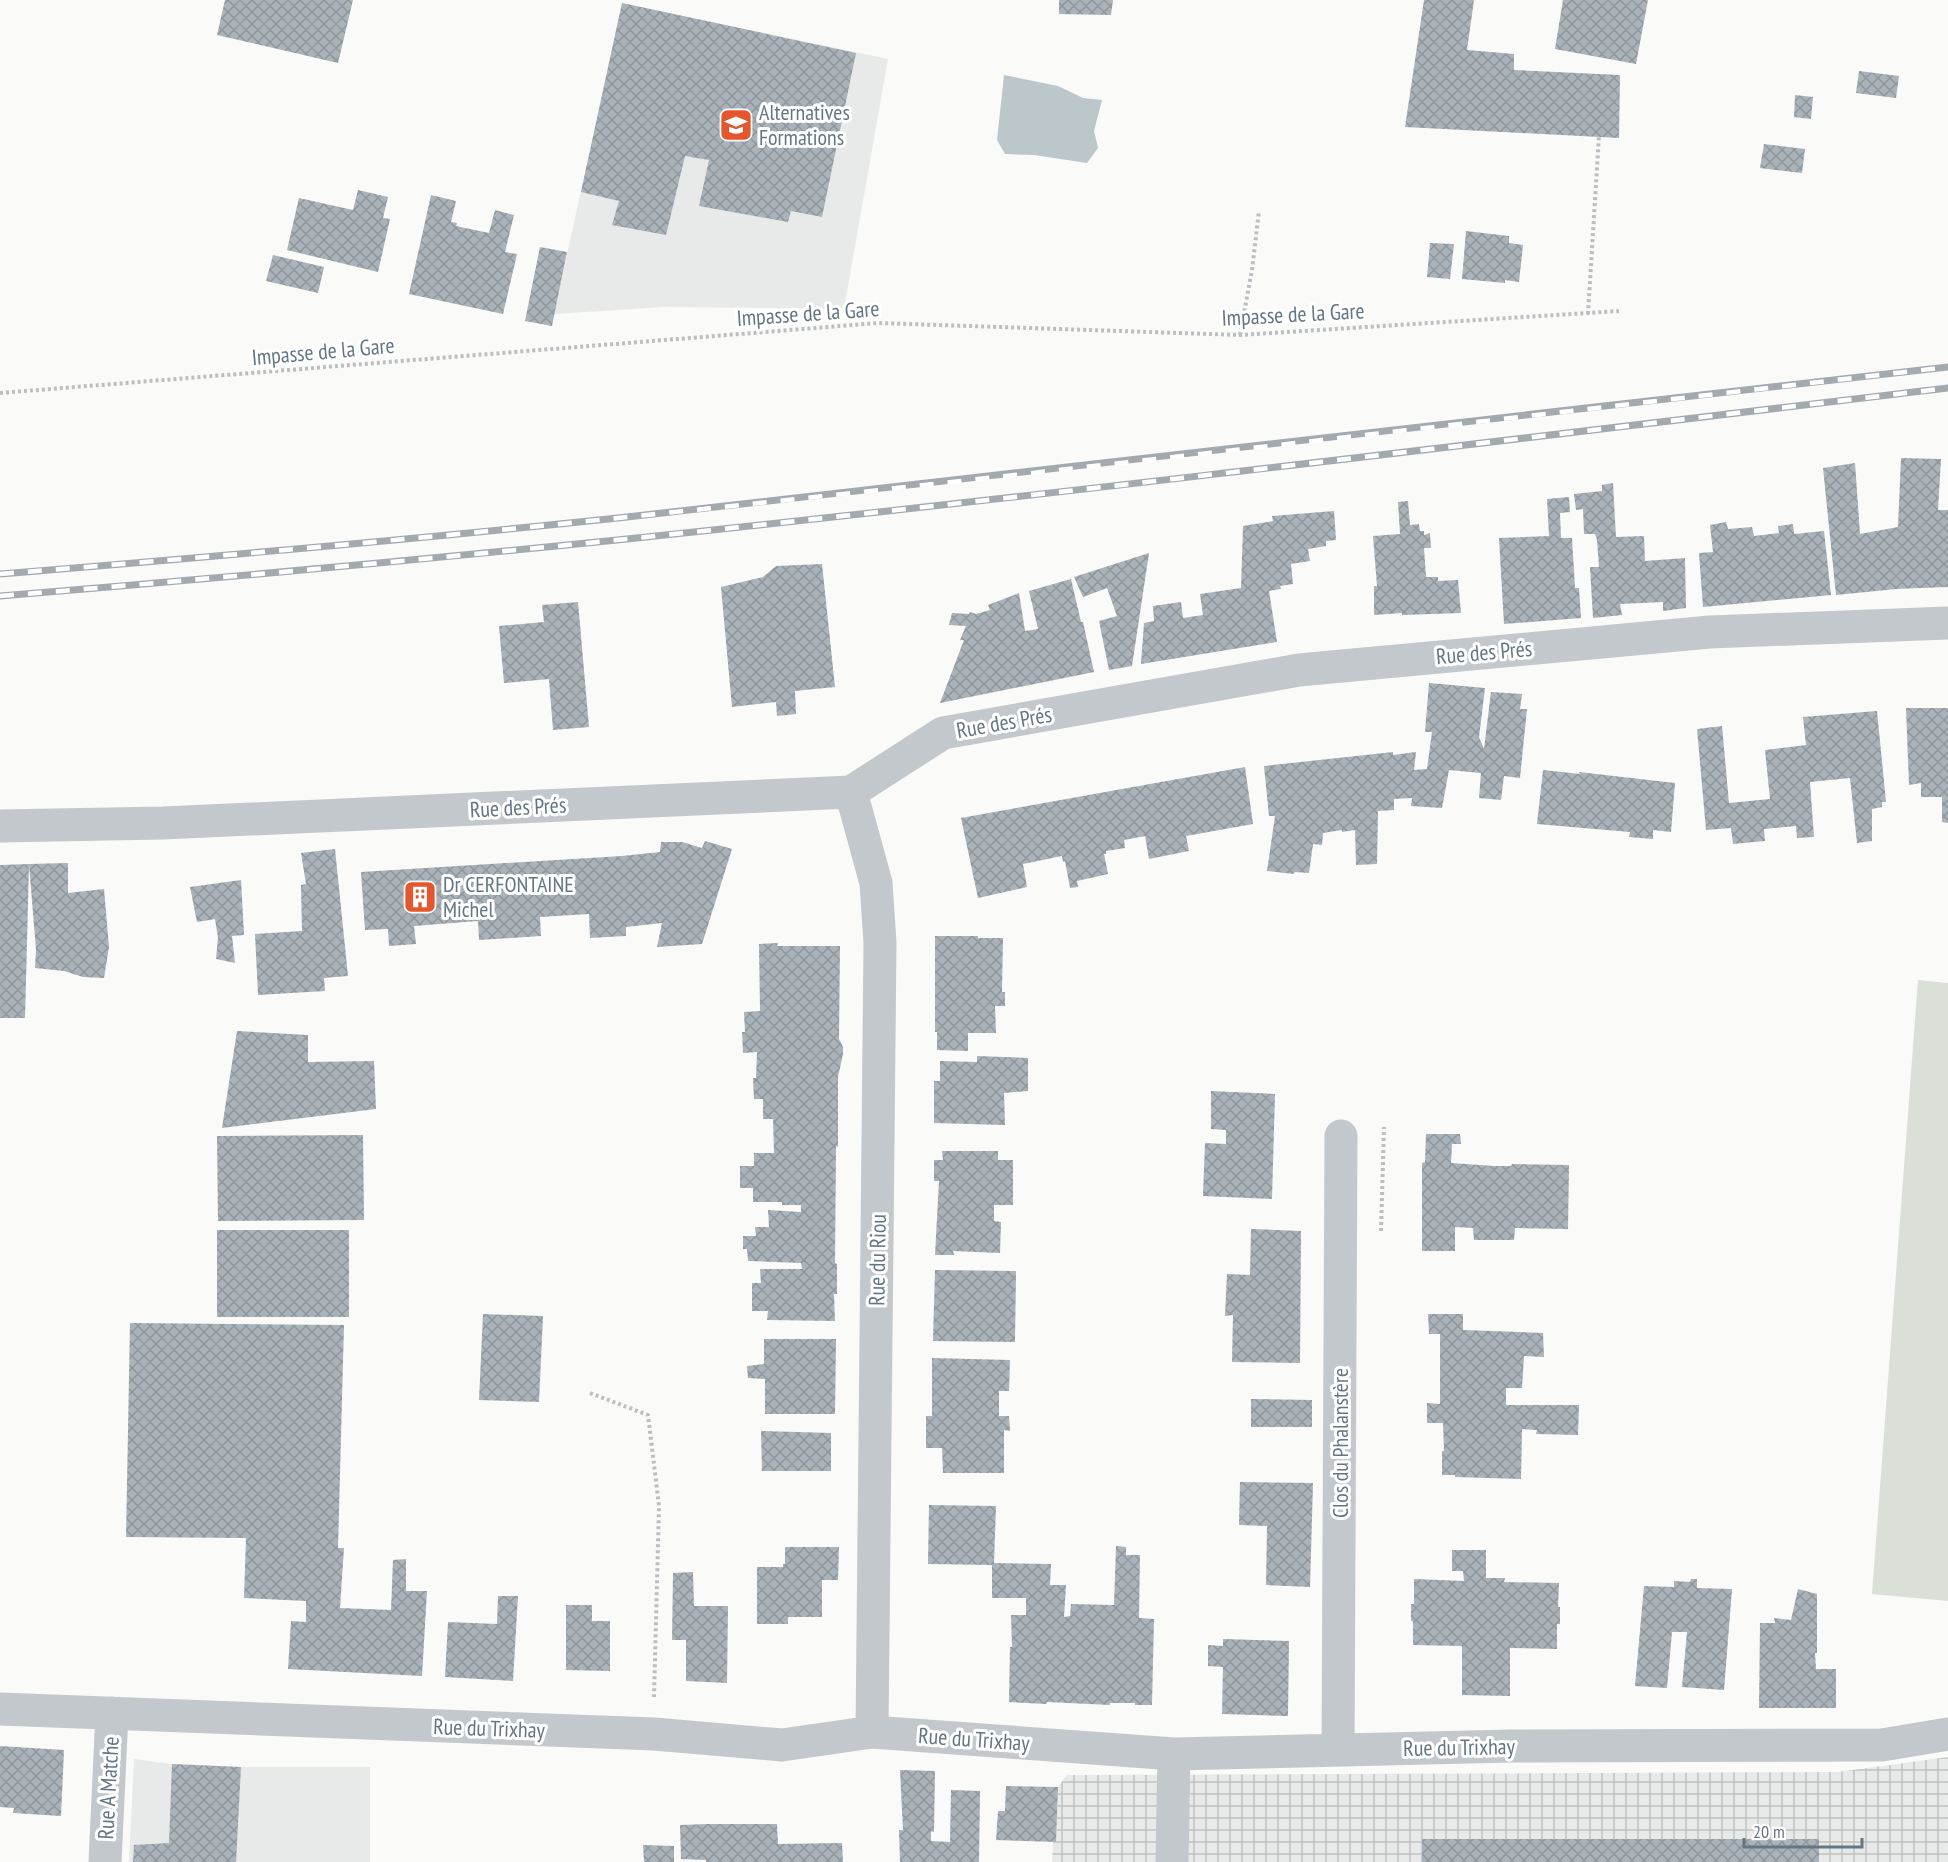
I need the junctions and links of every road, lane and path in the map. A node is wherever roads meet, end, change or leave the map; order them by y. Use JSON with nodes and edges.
{"nodes":[{"id":1,"x":1599,"y":136,"type":"dead end"},
{"id":2,"x":1259,"y":211,"type":"dead end"},
{"id":3,"x":1619,"y":312,"type":"dead end"},
{"id":4,"x":1587,"y":314,"type":"junction"},
{"id":5,"x":1240,"y":335,"type":"junction"},
{"id":6,"x":0,"y":393,"type":"edge"},
{"id":7,"x":1948,"y":622,"type":"edge"},
{"id":8,"x":851,"y":792,"type":"junction"},
{"id":9,"x":0,"y":826,"type":"edge"},
{"id":10,"x":1341,"y":1136,"type":"dead end"},
{"id":11,"x":590,"y":1392,"type":"dead end"},
{"id":12,"x":0,"y":1709,"type":"edge"},
{"id":13,"x":112,"y":1713,"type":"junction"},
{"id":14,"x":872,"y":1732,"type":"junction"},
{"id":15,"x":654,"y":1734,"type":"junction"},
{"id":16,"x":1948,"y":1734,"type":"edge"},
{"id":17,"x":1338,"y":1750,"type":"junction"},
{"id":18,"x":1174,"y":1754,"type":"junction"},
{"id":19,"x":105,"y":1862,"type":"edge"},
{"id":20,"x":1172,"y":1862,"type":"edge"}],
"edges":[{"from":1,"to":4,"type":"path"},
{"from":2,"to":5,"type":"path"},
{"from":3,"to":4,"type":"path","name":"Impasse de la Gare"},
{"from":4,"to":5,"type":"path","name":"Impasse de la Gare"},
{"from":5,"to":6,"type":"path","name":"Impasse de la Gare"},
{"from":7,"to":8,"type":"street","name":"Rue des Prés"},
{"from":8,"to":9,"type":"street","name":"Rue des Prés"},
{"from":8,"to":14,"type":"street","name":"Rue du Riou"},
{"from":10,"to":17,"type":"street","name":"Clos du Phalanstère"},
{"from":11,"to":15,"type":"path"},
{"from":12,"to":13,"type":"street","name":"Rue du Trixhay"},
{"from":13,"to":15,"type":"street","name":"Rue du Trixhay"},
{"from":13,"to":19,"type":"street","name":"Rue A Matche"},
{"from":14,"to":15,"type":"street","name":"Rue du Trixhay"},
{"from":14,"to":18,"type":"street","name":"Rue du Trixhay"},
{"from":16,"to":17,"type":"street","name":"Rue du Trixhay"},
{"from":17,"to":18,"type":"street","name":"Rue du Trixhay"},
{"from":18,"to":20,"type":"street"}]}
